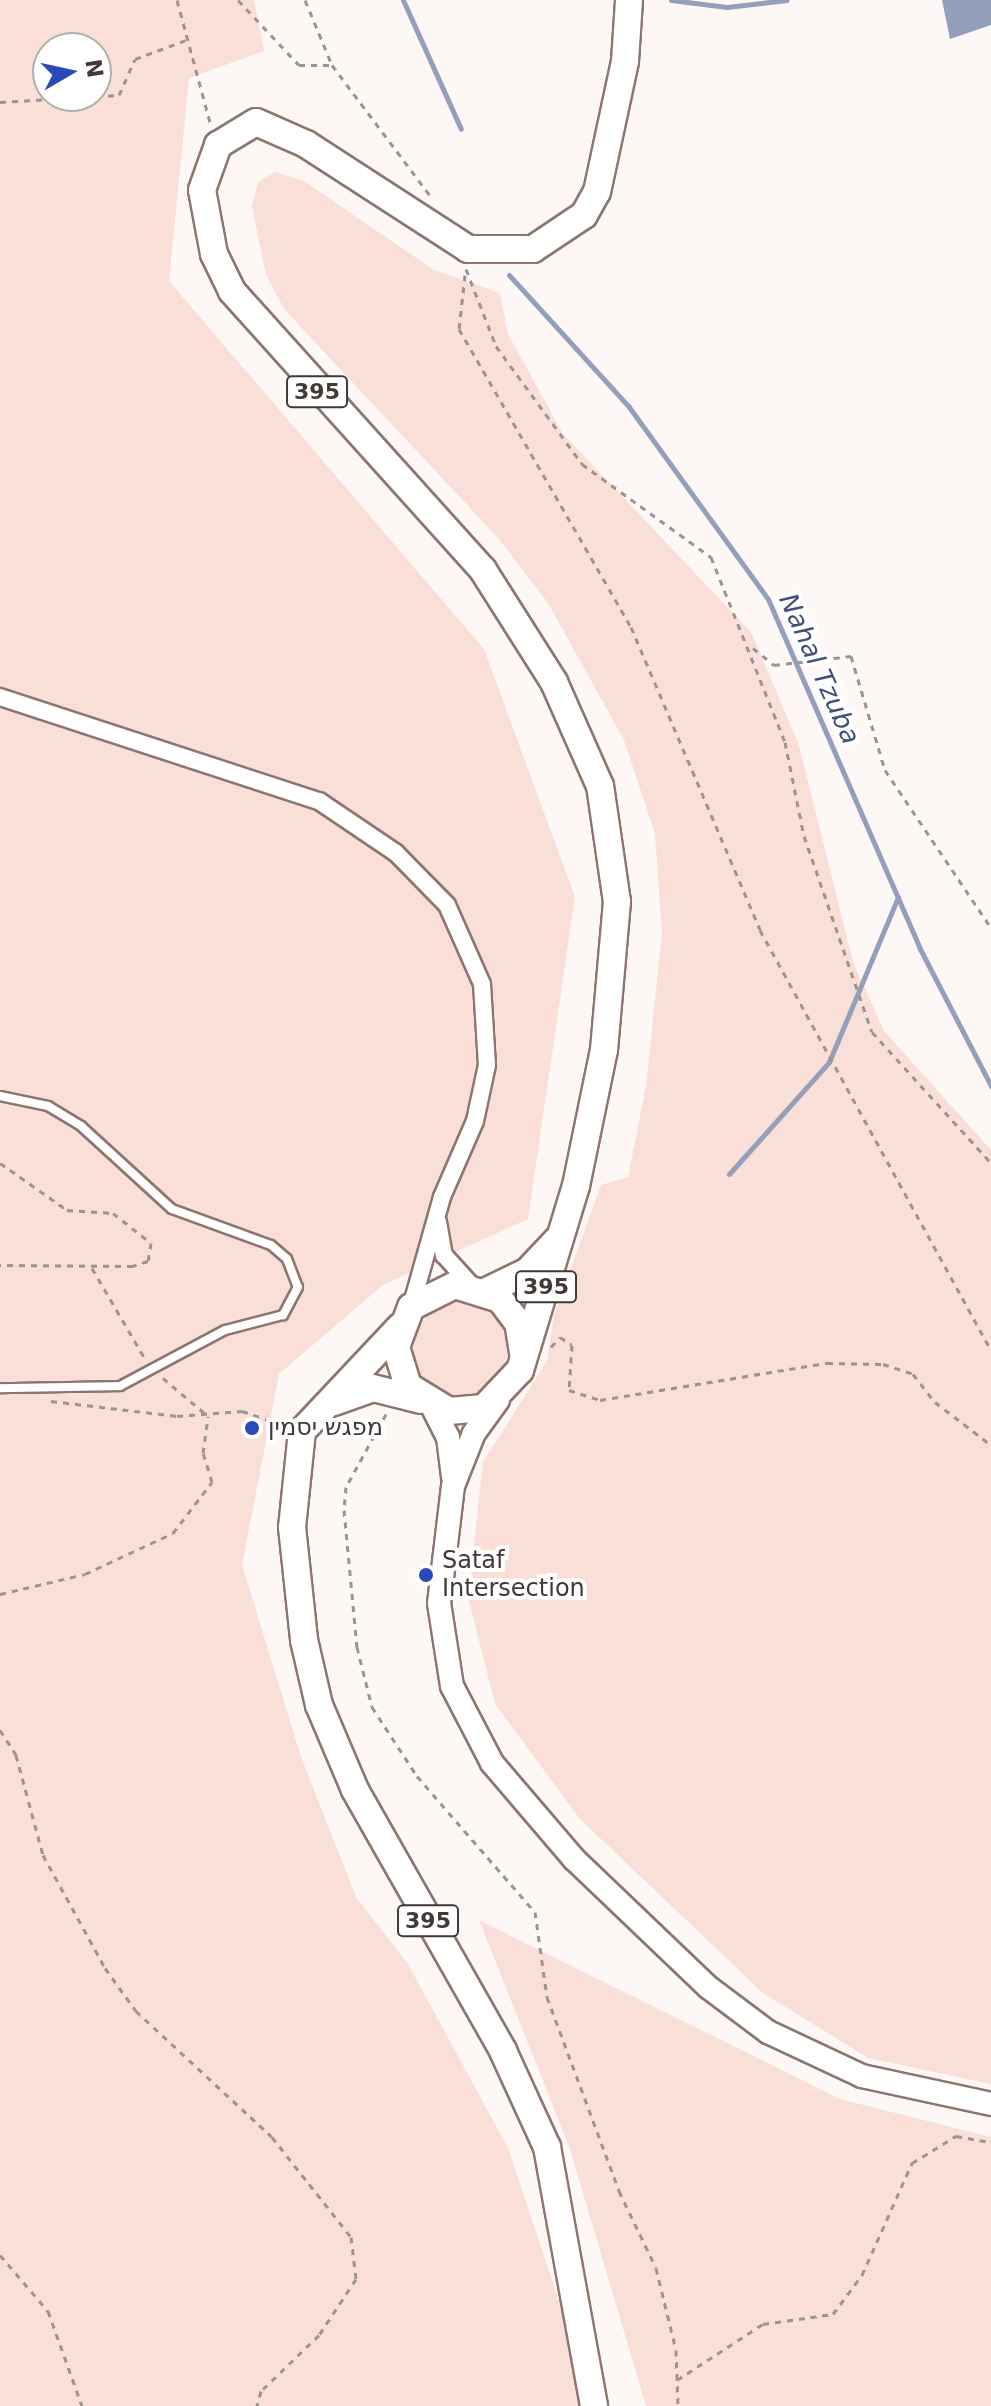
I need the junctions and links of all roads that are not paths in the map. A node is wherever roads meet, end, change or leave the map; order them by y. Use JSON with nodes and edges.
{"nodes":[{"id":1,"x":629,"y":0,"type":"edge"},
{"id":2,"x":0,"y":697,"type":"edge"},
{"id":3,"x":0,"y":1096,"type":"edge"},
{"id":4,"x":442,"y":1197,"type":"junction"},
{"id":5,"x":566,"y":1220,"type":"junction"},
{"id":6,"x":479,"y":1288,"type":"junction"},
{"id":7,"x":406,"y":1317,"type":"junction"},
{"id":8,"x":522,"y":1361,"type":"junction"},
{"id":9,"x":0,"y":1388,"type":"edge"},
{"id":10,"x":499,"y":1399,"type":"junction"},
{"id":11,"x":427,"y":1403,"type":"junction"},
{"id":12,"x":308,"y":1423,"type":"junction"},
{"id":13,"x":453,"y":1486,"type":"junction"},
{"id":14,"x":991,"y":2104,"type":"edge"},
{"id":15,"x":594,"y":2406,"type":"edge"}],
"edges":[{"from":1,"to":5,"type":"main road","number":"395"},
{"from":2,"to":4,"type":"street"},
{"from":3,"to":9,"type":"lane"},
{"from":4,"to":6,"type":"street"},
{"from":4,"to":7,"type":"street"},
{"from":5,"to":6,"type":"main road","number":"395"},
{"from":5,"to":8,"type":"main road","number":"395"},
{"from":6,"to":7,"type":"main road","number":"395"},
{"from":6,"to":8,"type":"main road","number":"395"},
{"from":7,"to":11,"type":"main road"},
{"from":7,"to":12,"type":"main road","number":"395"},
{"from":8,"to":10,"type":"main road","number":"395"},
{"from":10,"to":11,"type":"main road"},
{"from":10,"to":13,"type":"main road"},
{"from":11,"to":12,"type":"main road"},
{"from":11,"to":13,"type":"main road"},
{"from":12,"to":15,"type":"main road","number":"395"},
{"from":13,"to":14,"type":"main road"}]}
